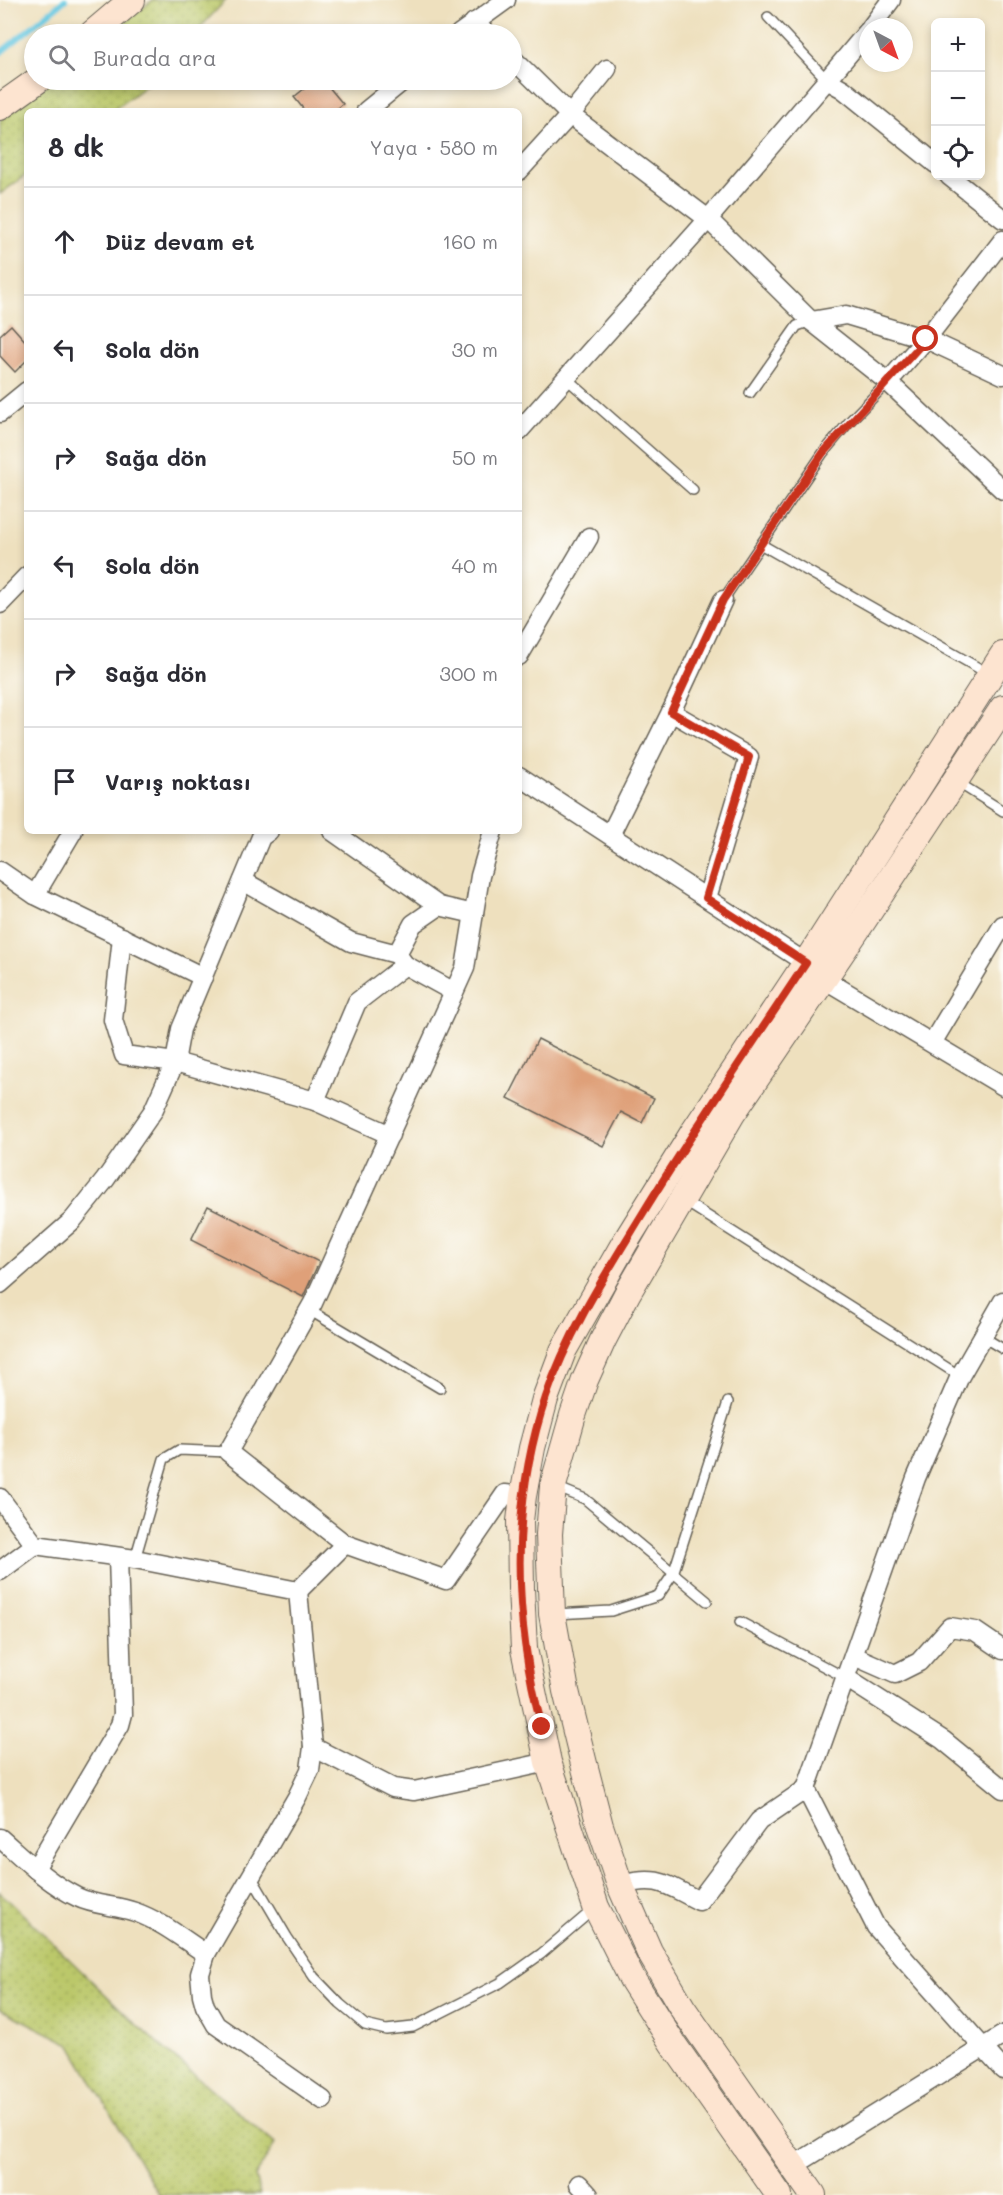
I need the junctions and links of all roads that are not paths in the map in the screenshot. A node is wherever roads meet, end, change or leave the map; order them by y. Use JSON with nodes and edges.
{"nodes":[{"id":1,"x":132,"y":0,"type":"edge"},
{"id":2,"x":506,"y":0,"type":"edge"},
{"id":3,"x":891,"y":0,"type":"edge"},
{"id":4,"x":768,"y":17,"type":"dead end"},
{"id":5,"x":878,"y":18,"type":"edge"},
{"id":6,"x":104,"y":24,"type":"edge"},
{"id":7,"x":485,"y":24,"type":"edge"},
{"id":8,"x":859,"y":42,"type":"edge"},
{"id":9,"x":522,"y":68,"type":"edge"},
{"id":10,"x":607,"y":69,"type":"dead end"},
{"id":11,"x":827,"y":80,"type":"junction"},
{"id":12,"x":24,"y":90,"type":"edge"},
{"id":13,"x":392,"y":90,"type":"edge"},
{"id":14,"x":0,"y":107,"type":"edge"},
{"id":15,"x":370,"y":108,"type":"edge"},
{"id":16,"x":570,"y":115,"type":"junction"},
{"id":17,"x":931,"y":160,"type":"edge"},
{"id":18,"x":522,"y":168,"type":"edge"},
{"id":19,"x":954,"y":180,"type":"edge"},
{"id":20,"x":708,"y":219,"type":"junction"},
{"id":21,"x":1003,"y":219,"type":"edge"},
{"id":22,"x":1003,"y":240,"type":"edge"},
{"id":23,"x":811,"y":321,"type":"junction"},
{"id":24,"x":926,"y":339,"type":"junction"},
{"id":25,"x":1003,"y":375,"type":"edge"},
{"id":26,"x":566,"y":378,"type":"junction"},
{"id":27,"x":888,"y":382,"type":"junction"},
{"id":28,"x":24,"y":393,"type":"edge"},
{"id":29,"x":750,"y":393,"type":"dead end"},
{"id":30,"x":0,"y":413,"type":"edge"},
{"id":31,"x":522,"y":428,"type":"edge"},
{"id":32,"x":693,"y":490,"type":"dead end"},
{"id":33,"x":1003,"y":490,"type":"edge"},
{"id":34,"x":589,"y":537,"type":"dead end"},
{"id":35,"x":762,"y":545,"type":"junction"},
{"id":36,"x":24,"y":579,"type":"edge"},
{"id":37,"x":723,"y":600,"type":"joint"},
{"id":38,"x":0,"y":604,"type":"edge"},
{"id":39,"x":522,"y":651,"type":"edge"},
{"id":40,"x":997,"y":665,"type":"edge"},
{"id":41,"x":1003,"y":708,"type":"edge"},
{"id":42,"x":671,"y":712,"type":"junction"},
{"id":43,"x":522,"y":778,"type":"edge"},
{"id":44,"x":955,"y":781,"type":"junction"},
{"id":45,"x":1003,"y":811,"type":"edge"},
{"id":46,"x":71,"y":834,"type":"edge"},
{"id":47,"x":265,"y":834,"type":"edge"},
{"id":48,"x":336,"y":834,"type":"edge"},
{"id":49,"x":492,"y":834,"type":"edge"},
{"id":50,"x":610,"y":835,"type":"junction"},
{"id":51,"x":0,"y":871,"type":"edge"},
{"id":52,"x":243,"y":881,"type":"junction"},
{"id":53,"x":35,"y":895,"type":"junction"},
{"id":54,"x":706,"y":898,"type":"junction"},
{"id":55,"x":439,"y":906,"type":"junction"},
{"id":56,"x":474,"y":914,"type":"junction"},
{"id":57,"x":1003,"y":925,"type":"edge"},
{"id":58,"x":122,"y":937,"type":"junction"},
{"id":59,"x":401,"y":959,"type":"junction"},
{"id":60,"x":815,"y":971,"type":"junction"},
{"id":61,"x":203,"y":976,"type":"junction"},
{"id":62,"x":454,"y":992,"type":"junction"},
{"id":63,"x":932,"y":1043,"type":"junction"},
{"id":64,"x":175,"y":1062,"type":"junction"},
{"id":65,"x":1003,"y":1086,"type":"edge"},
{"id":66,"x":315,"y":1101,"type":"junction"},
{"id":67,"x":390,"y":1135,"type":"junction"},
{"id":68,"x":682,"y":1200,"type":"junction"},
{"id":69,"x":0,"y":1284,"type":"edge"},
{"id":70,"x":1003,"y":1301,"type":"edge"},
{"id":71,"x":309,"y":1310,"type":"junction"},
{"id":72,"x":983,"y":1337,"type":"junction"},
{"id":73,"x":1003,"y":1349,"type":"edge"},
{"id":74,"x":960,"y":1376,"type":"junction"},
{"id":75,"x":440,"y":1388,"type":"dead end"},
{"id":76,"x":728,"y":1402,"type":"dead end"},
{"id":77,"x":228,"y":1452,"type":"junction"},
{"id":78,"x":553,"y":1486,"type":"junction"},
{"id":79,"x":523,"y":1496,"type":"junction"},
{"id":80,"x":0,"y":1498,"type":"edge"},
{"id":81,"x":345,"y":1544,"type":"junction"},
{"id":82,"x":35,"y":1545,"type":"junction"},
{"id":83,"x":126,"y":1558,"type":"junction"},
{"id":84,"x":0,"y":1571,"type":"edge"},
{"id":85,"x":673,"y":1574,"type":"junction"},
{"id":86,"x":298,"y":1591,"type":"junction"},
{"id":87,"x":707,"y":1601,"type":"dead end"},
{"id":88,"x":552,"y":1614,"type":"junction"},
{"id":89,"x":740,"y":1622,"type":"dead end"},
{"id":90,"x":1003,"y":1650,"type":"edge"},
{"id":91,"x":854,"y":1656,"type":"junction"},
{"id":92,"x":846,"y":1678,"type":"junction"},
{"id":93,"x":313,"y":1747,"type":"junction"},
{"id":94,"x":548,"y":1762,"type":"junction"},
{"id":95,"x":807,"y":1789,"type":"junction"},
{"id":96,"x":1003,"y":1789,"type":"edge"},
{"id":97,"x":0,"y":1838,"type":"edge"},
{"id":98,"x":35,"y":1869,"type":"junction"},
{"id":99,"x":251,"y":1876,"type":"junction"},
{"id":100,"x":620,"y":1885,"type":"junction"},
{"id":101,"x":596,"y":1907,"type":"junction"},
{"id":102,"x":206,"y":1954,"type":"junction"},
{"id":103,"x":1003,"y":2035,"type":"edge"},
{"id":104,"x":984,"y":2047,"type":"junction"},
{"id":105,"x":1003,"y":2070,"type":"edge"},
{"id":106,"x":323,"y":2100,"type":"dead end"},
{"id":107,"x":791,"y":2165,"type":"junction"},
{"id":108,"x":773,"y":2187,"type":"edge"},
{"id":109,"x":813,"y":2195,"type":"edge"}],
"edges":[{"from":1,"to":6,"type":"street"},
{"from":2,"to":7,"type":"street"},
{"from":3,"to":5,"type":"street"},
{"from":4,"to":11,"type":"lane"},
{"from":8,"to":11,"type":"street"},
{"from":9,"to":16,"type":"street"},
{"from":10,"to":16,"type":"street"},
{"from":11,"to":17,"type":"street"},
{"from":11,"to":20,"type":"street"},
{"from":12,"to":14,"type":"street"},
{"from":13,"to":15,"type":"street"},
{"from":16,"to":18,"type":"street"},
{"from":16,"to":20,"type":"street"},
{"from":19,"to":21,"type":"street"},
{"from":20,"to":23,"type":"street"},
{"from":20,"to":26,"type":"street"},
{"from":22,"to":24,"type":"street"},
{"from":23,"to":24,"type":"street"},
{"from":23,"to":27,"type":"street"},
{"from":23,"to":29,"type":"lane"},
{"from":24,"to":25,"type":"street"},
{"from":24,"to":27,"type":"street"},
{"from":26,"to":31,"type":"street"},
{"from":26,"to":32,"type":"lane"},
{"from":27,"to":33,"type":"street"},
{"from":27,"to":35,"type":"lane"},
{"from":28,"to":30,"type":"street"},
{"from":34,"to":39,"type":"street"},
{"from":35,"to":37,"type":"lane"},
{"from":35,"to":40,"type":"lane"},
{"from":36,"to":38,"type":"street"},
{"from":37,"to":42,"type":"street"},
{"from":40,"to":60,"type":"street"},
{"from":41,"to":44,"type":"street"},
{"from":42,"to":50,"type":"street"},
{"from":42,"to":54,"type":"street"},
{"from":43,"to":50,"type":"street"},
{"from":44,"to":45,"type":"lane"},
{"from":44,"to":60,"type":"street"},
{"from":46,"to":53,"type":"street"},
{"from":47,"to":52,"type":"street"},
{"from":48,"to":55,"type":"street"},
{"from":49,"to":56,"type":"street"},
{"from":50,"to":54,"type":"street"},
{"from":51,"to":53,"type":"street"},
{"from":52,"to":59,"type":"street"},
{"from":52,"to":61,"type":"street"},
{"from":53,"to":58,"type":"street"},
{"from":54,"to":60,"type":"street"},
{"from":55,"to":56,"type":"street"},
{"from":55,"to":59,"type":"street"},
{"from":56,"to":62,"type":"street"},
{"from":57,"to":63,"type":"street"},
{"from":58,"to":61,"type":"street"},
{"from":58,"to":64,"type":"street"},
{"from":59,"to":62,"type":"street"},
{"from":59,"to":66,"type":"street"},
{"from":60,"to":63,"type":"street"},
{"from":60,"to":68,"type":"street"},
{"from":60,"to":79,"type":"street"},
{"from":61,"to":64,"type":"street"},
{"from":62,"to":67,"type":"street"},
{"from":63,"to":65,"type":"street"},
{"from":64,"to":66,"type":"street"},
{"from":64,"to":69,"type":"street"},
{"from":66,"to":67,"type":"street"},
{"from":67,"to":71,"type":"street"},
{"from":68,"to":74,"type":"lane"},
{"from":68,"to":78,"type":"street"},
{"from":70,"to":72,"type":"street"},
{"from":71,"to":75,"type":"lane"},
{"from":71,"to":77,"type":"street"},
{"from":72,"to":73,"type":"lane"},
{"from":72,"to":74,"type":"street"},
{"from":74,"to":91,"type":"street"},
{"from":76,"to":85,"type":"lane"},
{"from":77,"to":81,"type":"street"},
{"from":77,"to":83,"type":"lane"},
{"from":78,"to":85,"type":"lane"},
{"from":78,"to":88,"type":"street"},
{"from":79,"to":81,"type":"street"},
{"from":79,"to":94,"type":"street"},
{"from":80,"to":82,"type":"street"},
{"from":81,"to":86,"type":"street"},
{"from":82,"to":83,"type":"street"},
{"from":82,"to":84,"type":"street"},
{"from":83,"to":86,"type":"street"},
{"from":83,"to":98,"type":"street"},
{"from":85,"to":87,"type":"lane"},
{"from":85,"to":88,"type":"lane"},
{"from":86,"to":93,"type":"street"},
{"from":88,"to":100,"type":"street"},
{"from":89,"to":92,"type":"lane"},
{"from":90,"to":91,"type":"street"},
{"from":91,"to":92,"type":"street"},
{"from":92,"to":95,"type":"street"},
{"from":92,"to":96,"type":"street"},
{"from":93,"to":94,"type":"street"},
{"from":93,"to":99,"type":"street"},
{"from":94,"to":101,"type":"street"},
{"from":95,"to":100,"type":"street"},
{"from":95,"to":104,"type":"street"},
{"from":97,"to":98,"type":"street"},
{"from":98,"to":102,"type":"street"},
{"from":99,"to":101,"type":"lane"},
{"from":99,"to":102,"type":"street"},
{"from":100,"to":107,"type":"street"},
{"from":101,"to":108,"type":"street"},
{"from":102,"to":106,"type":"street"},
{"from":103,"to":104,"type":"street"},
{"from":104,"to":105,"type":"street"},
{"from":104,"to":107,"type":"street"},
{"from":107,"to":108,"type":"street"},
{"from":107,"to":109,"type":"street"}]}
